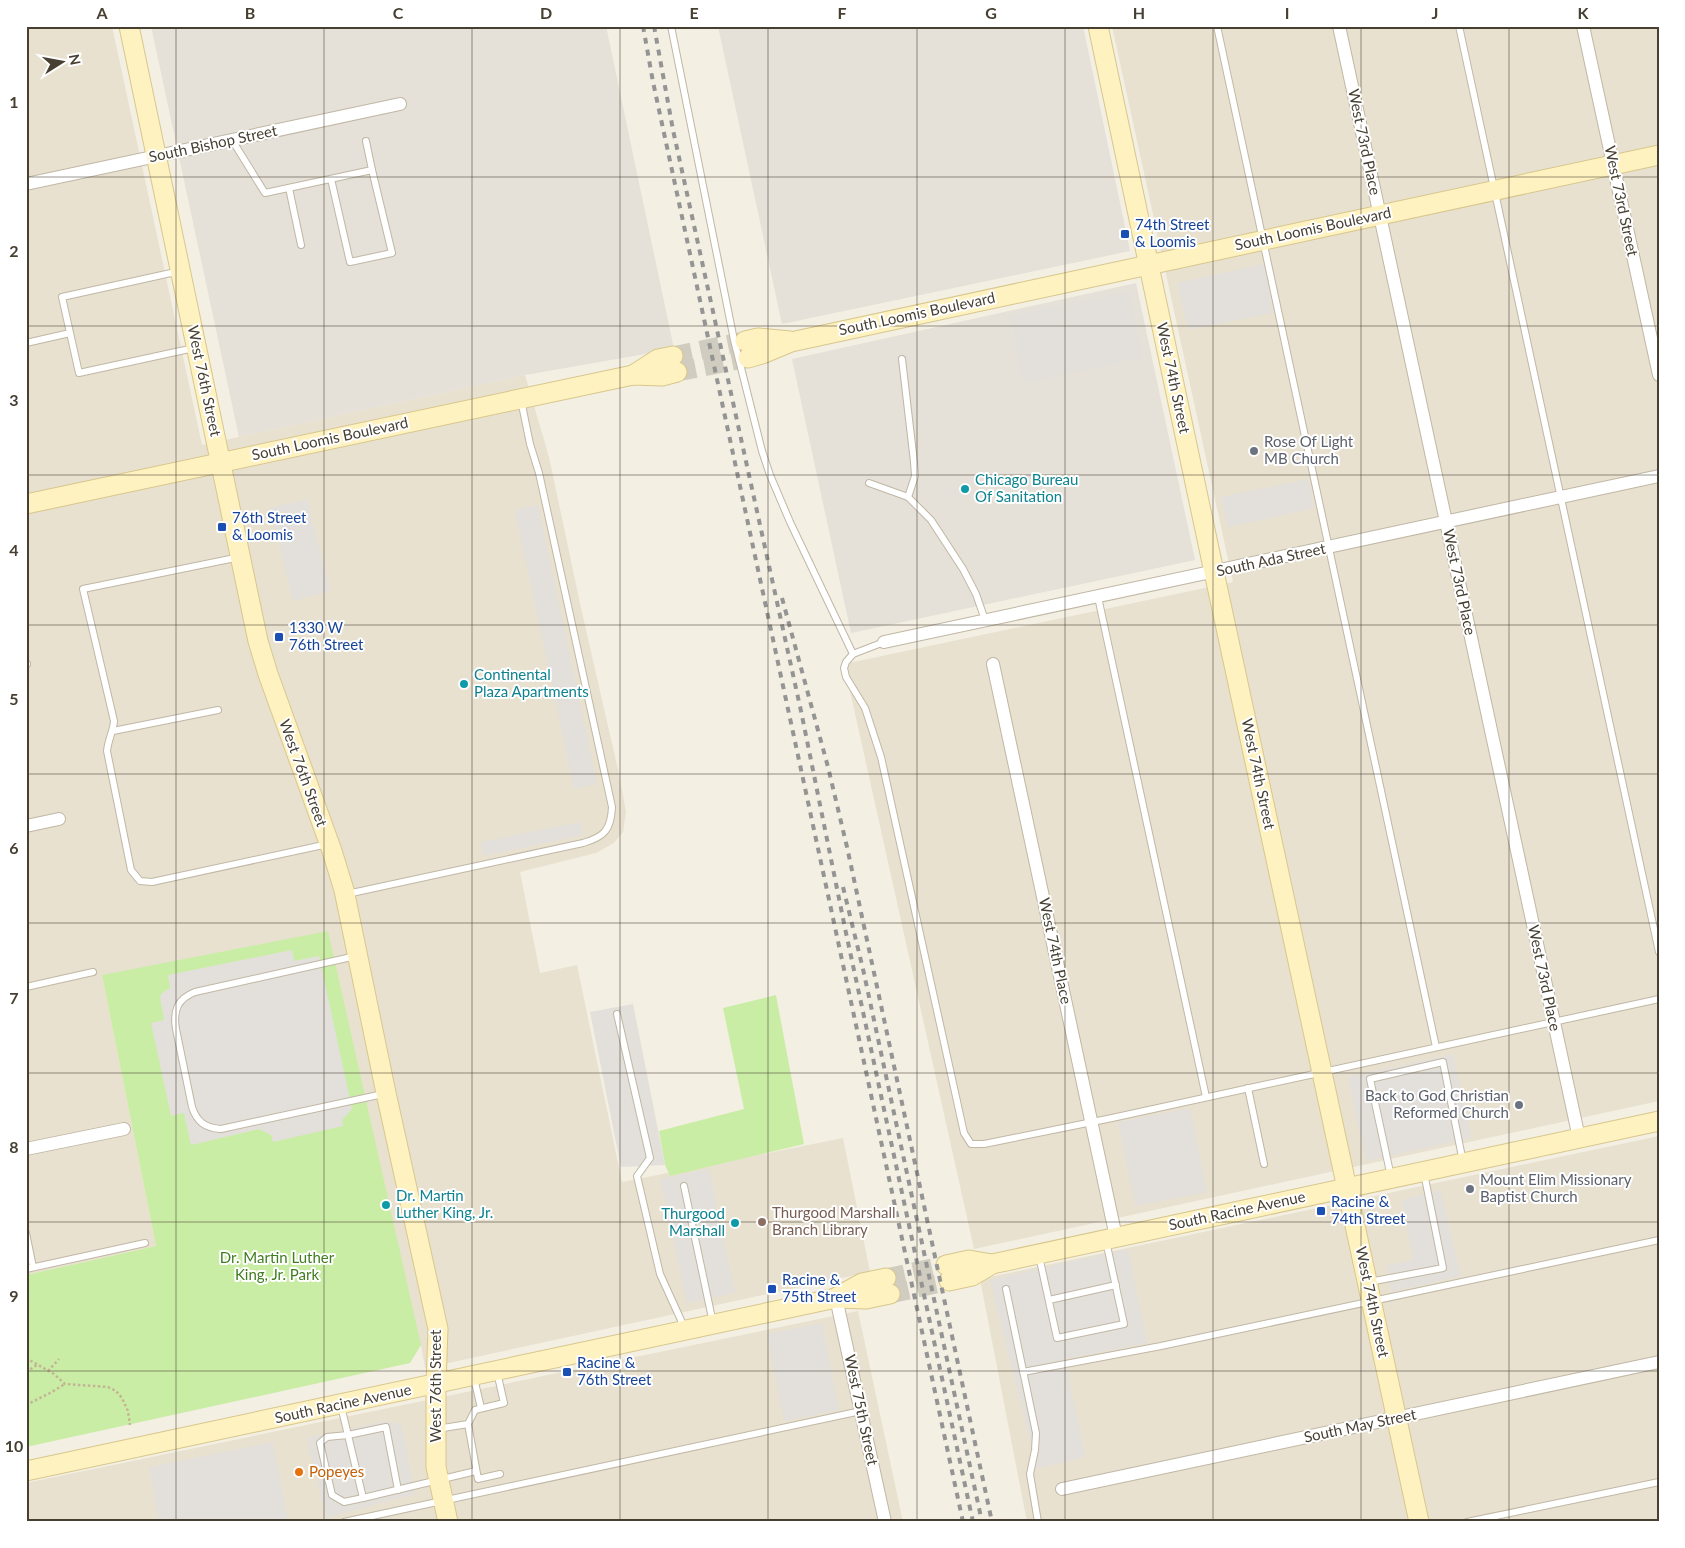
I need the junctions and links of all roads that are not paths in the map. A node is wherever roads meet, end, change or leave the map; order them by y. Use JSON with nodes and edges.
{"nodes":[{"id":1,"x":129,"y":26,"type":"edge"},
{"id":2,"x":671,"y":26,"type":"edge"},
{"id":3,"x":1098,"y":26,"type":"edge"},
{"id":4,"x":1217,"y":26,"type":"edge"},
{"id":5,"x":1339,"y":26,"type":"edge"},
{"id":6,"x":1459,"y":26,"type":"edge"},
{"id":7,"x":1583,"y":26,"type":"edge"},
{"id":8,"x":400,"y":104,"type":"dead end"},
{"id":9,"x":232,"y":140,"type":"junction"},
{"id":10,"x":366,"y":141,"type":"dead end"},
{"id":11,"x":1659,"y":155,"type":"edge"},
{"id":12,"x":156,"y":156,"type":"junction"},
{"id":13,"x":1613,"y":164,"type":"junction"},
{"id":14,"x":372,"y":170,"type":"junction"},
{"id":15,"x":331,"y":179,"type":"junction"},
{"id":16,"x":26,"y":184,"type":"edge"},
{"id":17,"x":289,"y":188,"type":"junction"},
{"id":18,"x":1495,"y":190,"type":"junction"},
{"id":19,"x":1380,"y":215,"type":"junction"},
{"id":20,"x":1263,"y":240,"type":"junction"},
{"id":21,"x":301,"y":245,"type":"dead end"},
{"id":22,"x":1149,"y":264,"type":"junction"},
{"id":23,"x":181,"y":271,"type":"junction"},
{"id":24,"x":70,"y":334,"type":"junction"},
{"id":25,"x":26,"y":343,"type":"edge"},
{"id":26,"x":197,"y":347,"type":"junction"},
{"id":27,"x":746,"y":349,"type":"tunnel mouth"},
{"id":28,"x":902,"y":359,"type":"dead end"},
{"id":29,"x":675,"y":364,"type":"tunnel mouth"},
{"id":30,"x":1659,"y":375,"type":"edge"},
{"id":31,"x":521,"y":399,"type":"junction"},
{"id":32,"x":222,"y":462,"type":"junction"},
{"id":33,"x":1659,"y":476,"type":"edge"},
{"id":34,"x":869,"y":483,"type":"dead end"},
{"id":35,"x":908,"y":496,"type":"junction"},
{"id":36,"x":1561,"y":498,"type":"junction"},
{"id":37,"x":26,"y":504,"type":"edge"},
{"id":38,"x":1446,"y":522,"type":"junction"},
{"id":39,"x":1330,"y":547,"type":"junction"},
{"id":40,"x":241,"y":557,"type":"junction"},
{"id":41,"x":1214,"y":572,"type":"junction"},
{"id":42,"x":1098,"y":596,"type":"junction"},
{"id":43,"x":985,"y":620,"type":"junction"},
{"id":44,"x":884,"y":642,"type":"joint"},
{"id":45,"x":853,"y":654,"type":"junction"},
{"id":46,"x":993,"y":664,"type":"dead end"},
{"id":47,"x":218,"y":710,"type":"dead end"},
{"id":48,"x":113,"y":732,"type":"junction"},
{"id":49,"x":59,"y":819,"type":"dead end"},
{"id":50,"x":26,"y":826,"type":"edge"},
{"id":51,"x":329,"y":844,"type":"junction"},
{"id":52,"x":345,"y":894,"type":"junction"},
{"id":53,"x":1659,"y":952,"type":"edge"},
{"id":54,"x":357,"y":956,"type":"junction"},
{"id":55,"x":93,"y":972,"type":"dead end"},
{"id":56,"x":26,"y":987,"type":"edge"},
{"id":57,"x":1659,"y":999,"type":"edge"},
{"id":58,"x":617,"y":1014,"type":"dead end"},
{"id":59,"x":1553,"y":1022,"type":"junction"},
{"id":60,"x":1436,"y":1047,"type":"junction"},
{"id":61,"x":1322,"y":1072,"type":"junction"},
{"id":62,"x":1248,"y":1088,"type":"junction"},
{"id":63,"x":386,"y":1093,"type":"junction"},
{"id":64,"x":1206,"y":1097,"type":"junction"},
{"id":65,"x":1659,"y":1121,"type":"edge"},
{"id":66,"x":1092,"y":1122,"type":"junction"},
{"id":67,"x":124,"y":1129,"type":"dead end"},
{"id":68,"x":1579,"y":1138,"type":"junction"},
{"id":69,"x":26,"y":1150,"type":"edge"},
{"id":70,"x":1463,"y":1163,"type":"junction"},
{"id":71,"x":1264,"y":1164,"type":"dead end"},
{"id":72,"x":1424,"y":1171,"type":"junction"},
{"id":73,"x":1391,"y":1178,"type":"junction"},
{"id":74,"x":684,"y":1186,"type":"dead end"},
{"id":75,"x":1347,"y":1188,"type":"junction"},
{"id":76,"x":26,"y":1233,"type":"edge"},
{"id":77,"x":1111,"y":1238,"type":"junction"},
{"id":78,"x":1659,"y":1240,"type":"edge"},
{"id":79,"x":145,"y":1243,"type":"dead end"},
{"id":80,"x":1039,"y":1254,"type":"junction"},
{"id":81,"x":30,"y":1268,"type":"edge"},
{"id":82,"x":948,"y":1273,"type":"tunnel mouth"},
{"id":83,"x":1367,"y":1282,"type":"junction"},
{"id":84,"x":1116,"y":1285,"type":"junction"},
{"id":85,"x":888,"y":1286,"type":"tunnel mouth"},
{"id":86,"x":1006,"y":1289,"type":"dead end"},
{"id":87,"x":836,"y":1298,"type":"junction"},
{"id":88,"x":1049,"y":1300,"type":"junction"},
{"id":89,"x":1371,"y":1302,"type":"junction"},
{"id":90,"x":713,"y":1324,"type":"junction"},
{"id":91,"x":685,"y":1331,"type":"junction"},
{"id":92,"x":1659,"y":1362,"type":"edge"},
{"id":93,"x":497,"y":1371,"type":"junction"},
{"id":94,"x":1023,"y":1372,"type":"junction"},
{"id":95,"x":473,"y":1376,"type":"junction"},
{"id":96,"x":436,"y":1384,"type":"junction"},
{"id":97,"x":340,"y":1404,"type":"junction"},
{"id":98,"x":481,"y":1408,"type":"junction"},
{"id":99,"x":861,"y":1411,"type":"junction"},
{"id":100,"x":1397,"y":1418,"type":"junction"},
{"id":101,"x":468,"y":1424,"type":"junction"},
{"id":102,"x":436,"y":1430,"type":"junction"},
{"id":103,"x":348,"y":1435,"type":"junction"},
{"id":104,"x":26,"y":1471,"type":"edge"},
{"id":105,"x":476,"y":1471,"type":"junction"},
{"id":106,"x":500,"y":1474,"type":"dead end"},
{"id":107,"x":440,"y":1481,"type":"junction"},
{"id":108,"x":1659,"y":1482,"type":"edge"},
{"id":109,"x":1062,"y":1489,"type":"dead end"},
{"id":110,"x":398,"y":1490,"type":"junction"},
{"id":111,"x":363,"y":1498,"type":"junction"},
{"id":112,"x":444,"y":1501,"type":"junction"},
{"id":113,"x":344,"y":1522,"type":"edge"},
{"id":114,"x":448,"y":1522,"type":"edge"},
{"id":115,"x":885,"y":1522,"type":"edge"},
{"id":116,"x":1038,"y":1522,"type":"edge"},
{"id":117,"x":1419,"y":1522,"type":"edge"},
{"id":118,"x":1467,"y":1522,"type":"edge"}],
"edges":[{"from":1,"to":12,"type":"street","name":"West 76th Street"},
{"from":2,"to":45,"type":"lane"},
{"from":3,"to":22,"type":"street","name":"West 74th Street"},
{"from":4,"to":20,"type":"lane"},
{"from":5,"to":19,"type":"street","name":"West 73rd Place"},
{"from":6,"to":18,"type":"lane"},
{"from":7,"to":13,"type":"street","name":"West 73rd Street"},
{"from":8,"to":9,"type":"street","name":"South Bishop Street"},
{"from":9,"to":12,"type":"street","name":"South Bishop Street"},
{"from":9,"to":17,"type":"lane"},
{"from":10,"to":14,"type":"lane"},
{"from":11,"to":13,"type":"street","name":"South Loomis Boulevard"},
{"from":12,"to":16,"type":"street","name":"South Bishop Street"},
{"from":12,"to":23,"type":"street","name":"West 76th Street"},
{"from":13,"to":18,"type":"street","name":"South Loomis Boulevard"},
{"from":13,"to":30,"type":"street","name":"West 73rd Street"},
{"from":14,"to":15,"type":"lane"},
{"from":14,"to":15,"type":"lane"},
{"from":15,"to":17,"type":"lane"},
{"from":17,"to":21,"type":"lane"},
{"from":18,"to":19,"type":"street","name":"South Loomis Boulevard"},
{"from":18,"to":36,"type":"lane"},
{"from":19,"to":20,"type":"street","name":"South Loomis Boulevard"},
{"from":19,"to":38,"type":"street","name":"West 73rd Place"},
{"from":20,"to":22,"type":"street","name":"South Loomis Boulevard"},
{"from":20,"to":39,"type":"lane"},
{"from":22,"to":27,"type":"street","name":"South Loomis Boulevard"},
{"from":22,"to":41,"type":"street","name":"West 74th Street"},
{"from":23,"to":24,"type":"lane"},
{"from":23,"to":26,"type":"street","name":"West 76th Street"},
{"from":24,"to":25,"type":"lane"},
{"from":24,"to":26,"type":"lane"},
{"from":26,"to":32,"type":"street","name":"West 76th Street"},
{"from":28,"to":35,"type":"lane"},
{"from":29,"to":31,"type":"street","name":"South Loomis Boulevard"},
{"from":31,"to":32,"type":"street","name":"South Loomis Boulevard"},
{"from":31,"to":52,"type":"lane"},
{"from":32,"to":37,"type":"street","name":"South Loomis Boulevard"},
{"from":32,"to":40,"type":"street","name":"West 76th Street"},
{"from":33,"to":36,"type":"street","name":"South Ada Street"},
{"from":34,"to":35,"type":"lane"},
{"from":35,"to":43,"type":"lane"},
{"from":36,"to":38,"type":"street","name":"South Ada Street"},
{"from":36,"to":53,"type":"lane"},
{"from":38,"to":39,"type":"street","name":"South Ada Street"},
{"from":38,"to":59,"type":"street","name":"West 73rd Place"},
{"from":39,"to":41,"type":"street","name":"South Ada Street"},
{"from":39,"to":60,"type":"lane"},
{"from":40,"to":48,"type":"lane"},
{"from":40,"to":51,"type":"street","name":"West 76th Street"},
{"from":41,"to":42,"type":"street","name":"South Ada Street"},
{"from":41,"to":61,"type":"street","name":"West 74th Street"},
{"from":42,"to":43,"type":"street","name":"South Ada Street"},
{"from":42,"to":64,"type":"lane"},
{"from":43,"to":44,"type":"street","name":"South Ada Street"},
{"from":44,"to":45,"type":"lane"},
{"from":45,"to":66,"type":"lane"},
{"from":46,"to":66,"type":"street","name":"West 74th Place"},
{"from":47,"to":48,"type":"lane"},
{"from":48,"to":51,"type":"lane"},
{"from":49,"to":50,"type":"street"},
{"from":51,"to":52,"type":"street","name":"West 76th Street"},
{"from":52,"to":54,"type":"street","name":"West 76th Street"},
{"from":54,"to":63,"type":"street","name":"West 76th Street"},
{"from":54,"to":63,"type":"lane"},
{"from":55,"to":56,"type":"lane"},
{"from":57,"to":59,"type":"lane"},
{"from":58,"to":91,"type":"lane"},
{"from":59,"to":60,"type":"lane"},
{"from":59,"to":68,"type":"street","name":"West 73rd Place"},
{"from":60,"to":61,"type":"lane"},
{"from":61,"to":62,"type":"lane"},
{"from":61,"to":75,"type":"street","name":"West 74th Street"},
{"from":62,"to":64,"type":"lane"},
{"from":62,"to":71,"type":"lane"},
{"from":63,"to":96,"type":"street","name":"West 76th Street"},
{"from":64,"to":66,"type":"lane"},
{"from":65,"to":68,"type":"street","name":"South Racine Avenue"},
{"from":66,"to":77,"type":"street","name":"West 74th Place"},
{"from":67,"to":69,"type":"street"},
{"from":68,"to":70,"type":"street","name":"South Racine Avenue"},
{"from":70,"to":72,"type":"street","name":"South Racine Avenue"},
{"from":70,"to":73,"type":"lane"},
{"from":72,"to":73,"type":"street","name":"South Racine Avenue"},
{"from":72,"to":83,"type":"lane"},
{"from":73,"to":75,"type":"street","name":"South Racine Avenue"},
{"from":74,"to":90,"type":"lane"},
{"from":75,"to":77,"type":"street","name":"South Racine Avenue"},
{"from":75,"to":83,"type":"street","name":"West 74th Street"},
{"from":76,"to":81,"type":"lane"},
{"from":77,"to":80,"type":"street","name":"South Racine Avenue"},
{"from":77,"to":84,"type":"lane"},
{"from":78,"to":89,"type":"lane"},
{"from":79,"to":81,"type":"lane"},
{"from":80,"to":82,"type":"street","name":"South Racine Avenue"},
{"from":80,"to":88,"type":"lane"},
{"from":83,"to":89,"type":"street","name":"West 74th Street"},
{"from":84,"to":88,"type":"lane"},
{"from":84,"to":88,"type":"lane"},
{"from":85,"to":87,"type":"street","name":"South Racine Avenue"},
{"from":86,"to":94,"type":"lane"},
{"from":87,"to":90,"type":"street","name":"South Racine Avenue"},
{"from":87,"to":99,"type":"street","name":"West 75th Street"},
{"from":89,"to":94,"type":"lane"},
{"from":89,"to":100,"type":"street","name":"West 74th Street"},
{"from":90,"to":91,"type":"street","name":"South Racine Avenue"},
{"from":91,"to":93,"type":"street","name":"South Racine Avenue"},
{"from":92,"to":100,"type":"street","name":"South May Street"},
{"from":93,"to":95,"type":"street","name":"South Racine Avenue"},
{"from":93,"to":98,"type":"lane"},
{"from":94,"to":116,"type":"lane"},
{"from":95,"to":96,"type":"street","name":"South Racine Avenue"},
{"from":95,"to":98,"type":"lane"},
{"from":96,"to":97,"type":"street","name":"South Racine Avenue"},
{"from":96,"to":102,"type":"street","name":"West 76th Street"},
{"from":97,"to":103,"type":"lane"},
{"from":97,"to":104,"type":"street","name":"South Racine Avenue"},
{"from":98,"to":101,"type":"lane"},
{"from":99,"to":112,"type":"lane"},
{"from":99,"to":115,"type":"street","name":"West 75th Street"},
{"from":100,"to":109,"type":"street","name":"South May Street"},
{"from":100,"to":117,"type":"street","name":"West 74th Street"},
{"from":101,"to":102,"type":"lane"},
{"from":101,"to":105,"type":"lane"},
{"from":102,"to":107,"type":"street","name":"West 76th Street"},
{"from":103,"to":110,"type":"lane"},
{"from":103,"to":111,"type":"lane"},
{"from":103,"to":111,"type":"lane"},
{"from":105,"to":106,"type":"lane"},
{"from":105,"to":107,"type":"lane"},
{"from":107,"to":110,"type":"lane"},
{"from":107,"to":112,"type":"street","name":"West 76th Street"},
{"from":108,"to":118,"type":"lane"},
{"from":110,"to":111,"type":"lane"},
{"from":112,"to":113,"type":"lane"},
{"from":112,"to":114,"type":"street","name":"West 76th Street"}]}
